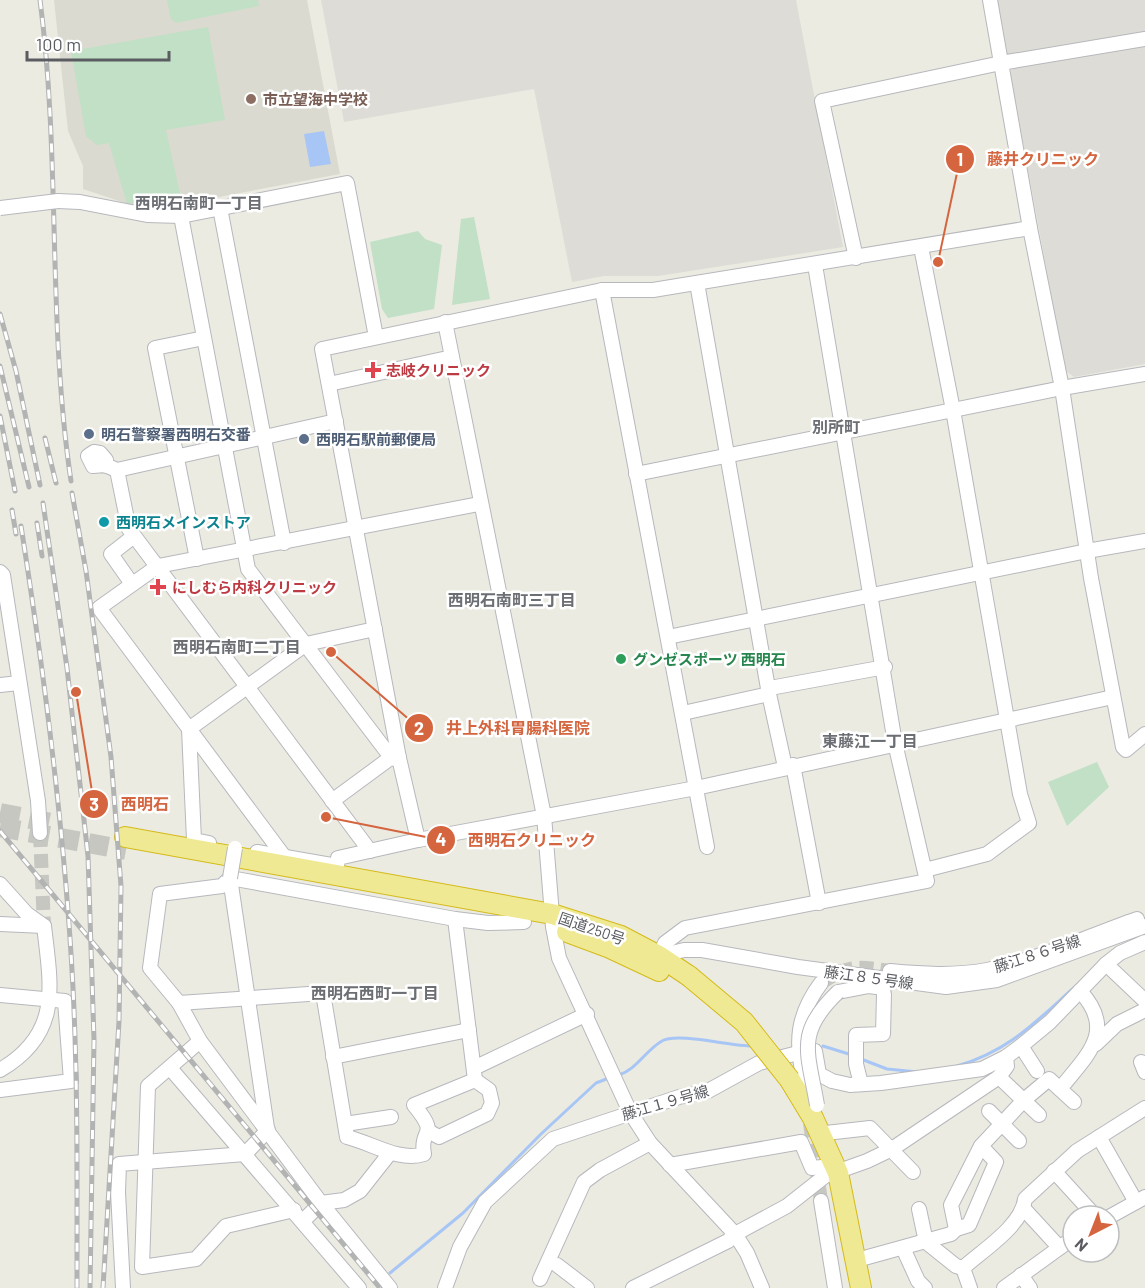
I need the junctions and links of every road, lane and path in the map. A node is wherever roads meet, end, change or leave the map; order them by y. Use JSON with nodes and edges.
{"nodes":[{"id":1,"x":990,"y":0,"type":"edge"},
{"id":2,"x":1145,"y":39,"type":"edge"},
{"id":3,"x":1002,"y":63,"type":"junction"},
{"id":4,"x":0,"y":208,"type":"edge"},
{"id":5,"x":220,"y":208,"type":"junction"},
{"id":6,"x":182,"y":216,"type":"junction"},
{"id":7,"x":1030,"y":228,"type":"junction"},
{"id":8,"x":921,"y":247,"type":"junction"},
{"id":9,"x":856,"y":258,"type":"junction"},
{"id":10,"x":815,"y":265,"type":"junction"},
{"id":11,"x":697,"y":283,"type":"junction"},
{"id":12,"x":602,"y":290,"type":"junction"},
{"id":13,"x":445,"y":322,"type":"junction"},
{"id":14,"x":376,"y":337,"type":"junction"},
{"id":15,"x":204,"y":338,"type":"junction"},
{"id":16,"x":452,"y":357,"type":"junction"},
{"id":17,"x":1145,"y":374,"type":"edge"},
{"id":18,"x":329,"y":384,"type":"junction"},
{"id":19,"x":1062,"y":388,"type":"junction"},
{"id":20,"x":953,"y":410,"type":"junction"},
{"id":21,"x":336,"y":420,"type":"junction"},
{"id":22,"x":844,"y":432,"type":"junction"},
{"id":23,"x":264,"y":437,"type":"junction"},
{"id":24,"x":224,"y":446,"type":"junction"},
{"id":25,"x":728,"y":456,"type":"junction"},
{"id":26,"x":176,"y":457,"type":"junction"},
{"id":27,"x":636,"y":474,"type":"junction"},
{"id":28,"x":479,"y":504,"type":"junction"},
{"id":29,"x":356,"y":529,"type":"junction"},
{"id":30,"x":134,"y":536,"type":"junction"},
{"id":31,"x":1145,"y":541,"type":"edge"},
{"id":32,"x":284,"y":543,"type":"junction"},
{"id":33,"x":244,"y":551,"type":"junction"},
{"id":34,"x":1087,"y":551,"type":"junction"},
{"id":35,"x":197,"y":559,"type":"junction"},
{"id":36,"x":158,"y":566,"type":"junction"},
{"id":37,"x":0,"y":572,"type":"edge"},
{"id":38,"x":980,"y":573,"type":"junction"},
{"id":39,"x":132,"y":584,"type":"junction"},
{"id":40,"x":872,"y":594,"type":"junction"},
{"id":41,"x":4,"y":605,"type":"edge"},
{"id":42,"x":757,"y":619,"type":"junction"},
{"id":43,"x":375,"y":629,"type":"junction"},
{"id":44,"x":668,"y":637,"type":"junction"},
{"id":45,"x":306,"y":644,"type":"junction"},
{"id":46,"x":885,"y":667,"type":"junction"},
{"id":47,"x":19,"y":683,"type":"junction"},
{"id":48,"x":0,"y":685,"type":"edge"},
{"id":49,"x":247,"y":687,"type":"junction"},
{"id":50,"x":770,"y":691,"type":"junction"},
{"id":51,"x":1113,"y":697,"type":"junction"},
{"id":52,"x":683,"y":713,"type":"junction"},
{"id":53,"x":1008,"y":720,"type":"junction"},
{"id":54,"x":189,"y":729,"type":"junction"},
{"id":55,"x":1145,"y":734,"type":"edge"},
{"id":56,"x":895,"y":743,"type":"junction"},
{"id":57,"x":399,"y":758,"type":"junction"},
{"id":58,"x":789,"y":766,"type":"junction"},
{"id":59,"x":696,"y":788,"type":"junction"},
{"id":60,"x":332,"y":801,"type":"junction"},
{"id":61,"x":544,"y":816,"type":"junction"},
{"id":62,"x":40,"y":833,"type":"tunnel mouth"},
{"id":63,"x":418,"y":840,"type":"junction"},
{"id":64,"x":707,"y":847,"type":"dead end"},
{"id":65,"x":235,"y":848,"type":"junction"},
{"id":66,"x":370,"y":851,"type":"junction"},
{"id":67,"x":283,"y":855,"type":"junction"},
{"id":68,"x":337,"y":866,"type":"junction"},
{"id":69,"x":925,"y":870,"type":"junction"},
{"id":70,"x":230,"y":878,"type":"junction"},
{"id":71,"x":0,"y":884,"type":"edge"},
{"id":72,"x":480,"y":901,"type":"junction"},
{"id":73,"x":819,"y":903,"type":"junction"},
{"id":74,"x":1145,"y":918,"type":"edge"},
{"id":75,"x":455,"y":919,"type":"junction"},
{"id":76,"x":553,"y":921,"type":"junction"},
{"id":77,"x":524,"y":922,"type":"junction"},
{"id":78,"x":0,"y":924,"type":"edge"},
{"id":79,"x":44,"y":926,"type":"junction"},
{"id":80,"x":1145,"y":926,"type":"edge"},
{"id":81,"x":1145,"y":942,"type":"edge"},
{"id":82,"x":656,"y":962,"type":"junction"},
{"id":83,"x":1106,"y":964,"type":"junction"},
{"id":84,"x":890,"y":971,"type":"tunnel mouth"},
{"id":85,"x":821,"y":983,"type":"tunnel mouth"},
{"id":86,"x":946,"y":987,"type":"junction"},
{"id":87,"x":1080,"y":992,"type":"junction"},
{"id":88,"x":884,"y":994,"type":"dead end"},
{"id":89,"x":0,"y":995,"type":"edge"},
{"id":90,"x":247,"y":998,"type":"junction"},
{"id":91,"x":51,"y":999,"type":"junction"},
{"id":92,"x":1145,"y":1001,"type":"edge"},
{"id":93,"x":179,"y":1003,"type":"junction"},
{"id":94,"x":1145,"y":1010,"type":"edge"},
{"id":95,"x":587,"y":1014,"type":"junction"},
{"id":96,"x":469,"y":1030,"type":"junction"},
{"id":97,"x":200,"y":1041,"type":"junction"},
{"id":98,"x":1096,"y":1044,"type":"junction"},
{"id":99,"x":1021,"y":1046,"type":"junction"},
{"id":100,"x":798,"y":1053,"type":"junction"},
{"id":101,"x":333,"y":1057,"type":"junction"},
{"id":102,"x":1006,"y":1057,"type":"junction"},
{"id":103,"x":170,"y":1068,"type":"junction"},
{"id":104,"x":0,"y":1070,"type":"edge"},
{"id":105,"x":1037,"y":1071,"type":"dead end"},
{"id":106,"x":474,"y":1074,"type":"junction"},
{"id":107,"x":999,"y":1077,"type":"junction"},
{"id":108,"x":792,"y":1082,"type":"junction"},
{"id":109,"x":861,"y":1084,"type":"junction"},
{"id":110,"x":1060,"y":1089,"type":"junction"},
{"id":111,"x":0,"y":1090,"type":"edge"},
{"id":112,"x":1024,"y":1100,"type":"junction"},
{"id":113,"x":1074,"y":1102,"type":"dead end"},
{"id":114,"x":1145,"y":1108,"type":"edge"},
{"id":115,"x":989,"y":1111,"type":"dead end"},
{"id":116,"x":630,"y":1112,"type":"junction"},
{"id":117,"x":1039,"y":1115,"type":"dead end"},
{"id":118,"x":391,"y":1116,"type":"dead end"},
{"id":119,"x":345,"y":1124,"type":"junction"},
{"id":120,"x":1002,"y":1124,"type":"junction"},
{"id":121,"x":268,"y":1130,"type":"junction"},
{"id":122,"x":430,"y":1132,"type":"junction"},
{"id":123,"x":826,"y":1133,"type":"junction"},
{"id":124,"x":1099,"y":1137,"type":"junction"},
{"id":125,"x":1019,"y":1142,"type":"dead end"},
{"id":126,"x":650,"y":1143,"type":"junction"},
{"id":127,"x":981,"y":1146,"type":"junction"},
{"id":128,"x":892,"y":1149,"type":"junction"},
{"id":129,"x":390,"y":1153,"type":"junction"},
{"id":130,"x":245,"y":1154,"type":"junction"},
{"id":131,"x":147,"y":1163,"type":"junction"},
{"id":132,"x":670,"y":1165,"type":"junction"},
{"id":133,"x":829,"y":1169,"type":"junction"},
{"id":134,"x":1054,"y":1171,"type":"junction"},
{"id":135,"x":913,"y":1172,"type":"dead end"},
{"id":136,"x":1141,"y":1199,"type":"edge"},
{"id":137,"x":821,"y":1201,"type":"tunnel mouth"},
{"id":138,"x":321,"y":1203,"type":"junction"},
{"id":139,"x":1084,"y":1204,"type":"edge"},
{"id":140,"x":919,"y":1209,"type":"dead end"},
{"id":141,"x":1024,"y":1209,"type":"junction"},
{"id":142,"x":1121,"y":1210,"type":"edge"},
{"id":143,"x":298,"y":1216,"type":"junction"},
{"id":144,"x":956,"y":1229,"type":"junction"},
{"id":145,"x":735,"y":1234,"type":"junction"},
{"id":146,"x":926,"y":1242,"type":"junction"},
{"id":147,"x":1061,"y":1244,"type":"edge"},
{"id":148,"x":1058,"y":1246,"type":"junction"},
{"id":149,"x":903,"y":1248,"type":"junction"},
{"id":150,"x":857,"y":1260,"type":"junction"},
{"id":151,"x":557,"y":1265,"type":"dead end"},
{"id":152,"x":963,"y":1268,"type":"junction"},
{"id":153,"x":1021,"y":1275,"type":"junction"},
{"id":154,"x":540,"y":1279,"type":"dead end"},
{"id":155,"x":123,"y":1288,"type":"edge"},
{"id":156,"x":359,"y":1288,"type":"edge"},
{"id":157,"x":390,"y":1288,"type":"edge"},
{"id":158,"x":445,"y":1288,"type":"edge"},
{"id":159,"x":587,"y":1288,"type":"edge"},
{"id":160,"x":633,"y":1288,"type":"edge"},
{"id":161,"x":762,"y":1288,"type":"edge"},
{"id":162,"x":835,"y":1288,"type":"edge"},
{"id":163,"x":848,"y":1288,"type":"edge"},
{"id":164,"x":861,"y":1288,"type":"edge"},
{"id":165,"x":925,"y":1288,"type":"edge"},
{"id":166,"x":970,"y":1288,"type":"edge"},
{"id":167,"x":1004,"y":1288,"type":"edge"},
{"id":168,"x":1030,"y":1288,"type":"edge"}],
"edges":[{"from":1,"to":3,"type":"street"},
{"from":2,"to":3,"type":"street"},
{"from":3,"to":7,"type":"street"},
{"from":3,"to":9,"type":"street"},
{"from":4,"to":6,"type":"street","bridge":true},
{"from":5,"to":6,"type":"street"},
{"from":5,"to":14,"type":"street"},
{"from":5,"to":23,"type":"street"},
{"from":6,"to":15,"type":"street"},
{"from":7,"to":8,"type":"street"},
{"from":7,"to":19,"type":"street"},
{"from":8,"to":9,"type":"street"},
{"from":8,"to":20,"type":"street"},
{"from":9,"to":10,"type":"street"},
{"from":10,"to":11,"type":"street"},
{"from":10,"to":22,"type":"street"},
{"from":11,"to":12,"type":"street"},
{"from":11,"to":25,"type":"street"},
{"from":12,"to":13,"type":"street"},
{"from":12,"to":27,"type":"street"},
{"from":13,"to":14,"type":"street"},
{"from":13,"to":16,"type":"street"},
{"from":14,"to":18,"type":"street"},
{"from":15,"to":24,"type":"street"},
{"from":15,"to":26,"type":"street"},
{"from":16,"to":18,"type":"street"},
{"from":16,"to":28,"type":"street"},
{"from":17,"to":19,"type":"street"},
{"from":18,"to":21,"type":"street"},
{"from":19,"to":20,"type":"street"},
{"from":19,"to":34,"type":"street"},
{"from":20,"to":22,"type":"street"},
{"from":20,"to":38,"type":"street"},
{"from":21,"to":23,"type":"street"},
{"from":21,"to":29,"type":"street"},
{"from":22,"to":25,"type":"street"},
{"from":22,"to":40,"type":"street"},
{"from":23,"to":24,"type":"street"},
{"from":23,"to":32,"type":"street"},
{"from":24,"to":26,"type":"street"},
{"from":24,"to":33,"type":"street"},
{"from":25,"to":27,"type":"street"},
{"from":25,"to":42,"type":"street"},
{"from":26,"to":30,"type":"street"},
{"from":26,"to":35,"type":"street"},
{"from":27,"to":44,"type":"street"},
{"from":28,"to":29,"type":"street"},
{"from":28,"to":61,"type":"street"},
{"from":29,"to":32,"type":"street"},
{"from":29,"to":43,"type":"street"},
{"from":30,"to":36,"type":"street"},
{"from":30,"to":39,"type":"street"},
{"from":31,"to":34,"type":"street"},
{"from":32,"to":33,"type":"street"},
{"from":33,"to":35,"type":"street"},
{"from":33,"to":45,"type":"street"},
{"from":34,"to":38,"type":"street"},
{"from":34,"to":51,"type":"street"},
{"from":35,"to":36,"type":"street"},
{"from":36,"to":39,"type":"street"},
{"from":36,"to":49,"type":"street"},
{"from":37,"to":41,"type":"street"},
{"from":38,"to":40,"type":"street"},
{"from":38,"to":53,"type":"street"},
{"from":39,"to":54,"type":"street"},
{"from":40,"to":42,"type":"street"},
{"from":40,"to":46,"type":"street"},
{"from":41,"to":47,"type":"street"},
{"from":42,"to":44,"type":"street"},
{"from":42,"to":50,"type":"street"},
{"from":43,"to":45,"type":"street"},
{"from":43,"to":57,"type":"street"},
{"from":44,"to":52,"type":"street"},
{"from":45,"to":49,"type":"street"},
{"from":45,"to":57,"type":"street"},
{"from":46,"to":50,"type":"street"},
{"from":46,"to":56,"type":"street"},
{"from":47,"to":48,"type":"street"},
{"from":47,"to":62,"type":"street"},
{"from":49,"to":54,"type":"street"},
{"from":49,"to":60,"type":"street"},
{"from":50,"to":52,"type":"street"},
{"from":50,"to":58,"type":"street"},
{"from":51,"to":53,"type":"street"},
{"from":51,"to":55,"type":"street"},
{"from":52,"to":59,"type":"street"},
{"from":53,"to":56,"type":"street"},
{"from":53,"to":69,"type":"street"},
{"from":54,"to":65,"type":"street"},
{"from":54,"to":67,"type":"street"},
{"from":56,"to":58,"type":"street"},
{"from":56,"to":69,"type":"street"},
{"from":57,"to":60,"type":"street"},
{"from":57,"to":63,"type":"street"},
{"from":58,"to":59,"type":"street"},
{"from":58,"to":73,"type":"street"},
{"from":59,"to":61,"type":"street"},
{"from":59,"to":64,"type":"street"},
{"from":60,"to":66,"type":"street"},
{"from":61,"to":63,"type":"street"},
{"from":61,"to":76,"type":"street"},
{"from":63,"to":66,"type":"street"},
{"from":65,"to":67,"type":"street"},
{"from":65,"to":70,"type":"street","bridge":true},
{"from":66,"to":68,"type":"street"},
{"from":67,"to":68,"type":"street"},
{"from":68,"to":72,"type":"street"},
{"from":69,"to":73,"type":"street"},
{"from":70,"to":75,"type":"street"},
{"from":70,"to":90,"type":"street"},
{"from":70,"to":93,"type":"street"},
{"from":71,"to":79,"type":"street"},
{"from":72,"to":76,"type":"highway","name":"国道250号"},
{"from":72,"to":77,"type":"highway","name":"国道250号"},
{"from":73,"to":82,"type":"street"},
{"from":74,"to":84,"type":"street","name":"藤江８６号線"},
{"from":75,"to":77,"type":"street"},
{"from":75,"to":96,"type":"street"},
{"from":76,"to":77,"type":"highway","name":"国道250号"},
{"from":76,"to":82,"type":"highway","name":"国道250号"},
{"from":76,"to":95,"type":"street"},
{"from":78,"to":79,"type":"street"},
{"from":79,"to":91,"type":"street"},
{"from":80,"to":86,"type":"street","name":"藤江８５号線"},
{"from":81,"to":83,"type":"street"},
{"from":82,"to":86,"type":"street","name":"藤江８５号線"},
{"from":82,"to":108,"type":"highway","name":"国道250号"},
{"from":83,"to":87,"type":"street"},
{"from":83,"to":92,"type":"street"},
{"from":85,"to":100,"type":"street"},
{"from":86,"to":123,"type":"street","bridge":true},
{"from":87,"to":98,"type":"street"},
{"from":87,"to":99,"type":"street"},
{"from":88,"to":109,"type":"street"},
{"from":89,"to":91,"type":"street"},
{"from":90,"to":93,"type":"street"},
{"from":90,"to":101,"type":"street"},
{"from":90,"to":121,"type":"street"},
{"from":91,"to":104,"type":"street"},
{"from":91,"to":111,"type":"street"},
{"from":93,"to":97,"type":"street"},
{"from":94,"to":98,"type":"street"},
{"from":95,"to":106,"type":"street"},
{"from":95,"to":116,"type":"street"},
{"from":96,"to":101,"type":"street"},
{"from":96,"to":106,"type":"street"},
{"from":97,"to":103,"type":"street"},
{"from":97,"to":121,"type":"street"},
{"from":98,"to":110,"type":"street"},
{"from":99,"to":102,"type":"street"},
{"from":99,"to":105,"type":"street"},
{"from":100,"to":108,"type":"street"},
{"from":100,"to":109,"type":"street"},
{"from":100,"to":116,"type":"street","name":"藤江１９号線"},
{"from":101,"to":119,"type":"street"},
{"from":102,"to":107,"type":"street"},
{"from":102,"to":109,"type":"street"},
{"from":103,"to":130,"type":"street"},
{"from":103,"to":131,"type":"street"},
{"from":106,"to":122,"type":"street"},
{"from":106,"to":122,"type":"street"},
{"from":107,"to":112,"type":"street"},
{"from":107,"to":128,"type":"street"},
{"from":108,"to":133,"type":"highway","name":"国道250号"},
{"from":110,"to":112,"type":"street"},
{"from":110,"to":113,"type":"street"},
{"from":112,"to":117,"type":"street"},
{"from":112,"to":120,"type":"street"},
{"from":114,"to":124,"type":"street"},
{"from":115,"to":120,"type":"street"},
{"from":116,"to":126,"type":"street"},
{"from":116,"to":158,"type":"street","name":"藤江１９号線"},
{"from":118,"to":119,"type":"street"},
{"from":119,"to":129,"type":"street"},
{"from":120,"to":125,"type":"street"},
{"from":120,"to":127,"type":"street"},
{"from":121,"to":130,"type":"street"},
{"from":121,"to":138,"type":"street"},
{"from":122,"to":129,"type":"street"},
{"from":123,"to":128,"type":"street"},
{"from":123,"to":133,"type":"street"},
{"from":124,"to":134,"type":"street"},
{"from":124,"to":136,"type":"street"},
{"from":126,"to":132,"type":"street"},
{"from":126,"to":154,"type":"street"},
{"from":127,"to":144,"type":"street"},
{"from":127,"to":144,"type":"street"},
{"from":128,"to":133,"type":"street"},
{"from":128,"to":135,"type":"street"},
{"from":129,"to":138,"type":"street"},
{"from":130,"to":131,"type":"street"},
{"from":130,"to":143,"type":"street"},
{"from":131,"to":143,"type":"street"},
{"from":131,"to":155,"type":"street"},
{"from":132,"to":133,"type":"street"},
{"from":132,"to":145,"type":"street"},
{"from":133,"to":145,"type":"street"},
{"from":133,"to":150,"type":"highway","name":"国道250号"},
{"from":133,"to":163,"type":"highway","name":"国道250号"},
{"from":134,"to":139,"type":"street"},
{"from":134,"to":141,"type":"street"},
{"from":136,"to":142,"type":"street"},
{"from":137,"to":162,"type":"street"},
{"from":138,"to":143,"type":"street"},
{"from":138,"to":157,"type":"street"},
{"from":140,"to":146,"type":"street"},
{"from":141,"to":148,"type":"street"},
{"from":141,"to":152,"type":"street"},
{"from":143,"to":156,"type":"street"},
{"from":144,"to":146,"type":"street"},
{"from":145,"to":160,"type":"street"},
{"from":145,"to":161,"type":"street"},
{"from":146,"to":149,"type":"street"},
{"from":146,"to":152,"type":"street"},
{"from":147,"to":148,"type":"street"},
{"from":148,"to":153,"type":"street"},
{"from":149,"to":150,"type":"street"},
{"from":149,"to":165,"type":"street"},
{"from":150,"to":164,"type":"highway","name":"国道250号"},
{"from":151,"to":159,"type":"street"},
{"from":152,"to":166,"type":"street"},
{"from":153,"to":167,"type":"street"},
{"from":153,"to":168,"type":"street"}]}
